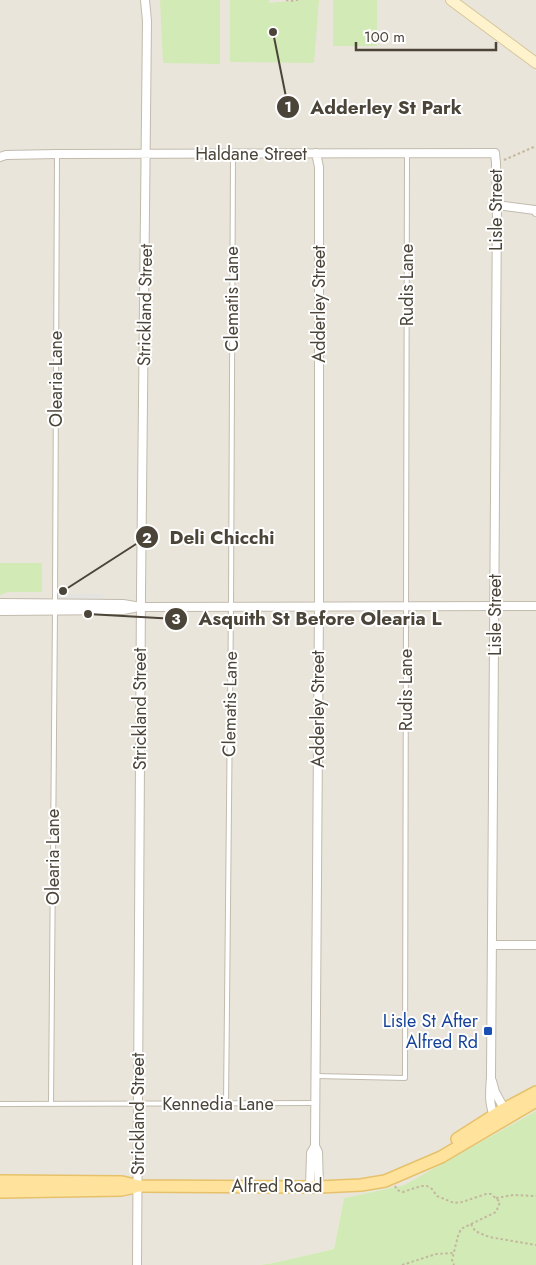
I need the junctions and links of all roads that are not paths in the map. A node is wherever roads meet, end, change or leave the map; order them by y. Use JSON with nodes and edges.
{"nodes":[{"id":1,"x":145,"y":0,"type":"edge"},
{"id":2,"x":451,"y":0,"type":"edge"},
{"id":3,"x":536,"y":63,"type":"edge"},
{"id":4,"x":233,"y":153,"type":"junction"},
{"id":5,"x":316,"y":153,"type":"junction"},
{"id":6,"x":407,"y":153,"type":"junction"},
{"id":7,"x":495,"y":153,"type":"joint"},
{"id":8,"x":58,"y":154,"type":"junction"},
{"id":9,"x":146,"y":154,"type":"junction"},
{"id":10,"x":2,"y":155,"type":"edge"},
{"id":11,"x":497,"y":204,"type":"junction"},
{"id":12,"x":536,"y":212,"type":"edge"},
{"id":13,"x":0,"y":603,"type":"edge"},
{"id":14,"x":141,"y":606,"type":"junction"},
{"id":15,"x":406,"y":606,"type":"junction"},
{"id":16,"x":495,"y":606,"type":"junction"},
{"id":17,"x":536,"y":606,"type":"edge"},
{"id":18,"x":55,"y":607,"type":"junction"},
{"id":19,"x":231,"y":607,"type":"junction"},
{"id":20,"x":319,"y":607,"type":"junction"},
{"id":21,"x":0,"y":611,"type":"edge"},
{"id":22,"x":493,"y":945,"type":"junction"},
{"id":23,"x":536,"y":945,"type":"edge"},
{"id":24,"x":316,"y":1076,"type":"junction"},
{"id":25,"x":491,"y":1077,"type":"junction"},
{"id":26,"x":536,"y":1092,"type":"edge"},
{"id":27,"x":536,"y":1101,"type":"edge"},
{"id":28,"x":316,"y":1103,"type":"junction"},
{"id":29,"x":0,"y":1104,"type":"edge"},
{"id":30,"x":52,"y":1104,"type":"junction"},
{"id":31,"x":138,"y":1104,"type":"junction"},
{"id":32,"x":226,"y":1104,"type":"junction"},
{"id":33,"x":501,"y":1116,"type":"junction"},
{"id":34,"x":0,"y":1181,"type":"edge"},
{"id":35,"x":139,"y":1186,"type":"junction"},
{"id":36,"x":315,"y":1187,"type":"junction"},
{"id":37,"x":0,"y":1192,"type":"edge"},
{"id":38,"x":137,"y":1265,"type":"edge"}],
"edges":[{"from":1,"to":9,"type":"street","name":"Strickland Street"},
{"from":2,"to":3,"type":"street"},
{"from":4,"to":5,"type":"street","name":"Haldane Street"},
{"from":4,"to":9,"type":"street","name":"Haldane Street"},
{"from":4,"to":19,"type":"lane","name":"Clematis Lane"},
{"from":5,"to":6,"type":"street","name":"Haldane Street"},
{"from":5,"to":20,"type":"street","name":"Adderley Street"},
{"from":6,"to":7,"type":"street","name":"Haldane Street"},
{"from":6,"to":15,"type":"lane","name":"Rudis Lane"},
{"from":7,"to":11,"type":"street","name":"Lisle Street"},
{"from":8,"to":9,"type":"street","name":"Haldane Street"},
{"from":8,"to":10,"type":"street","name":"Haldane Street"},
{"from":8,"to":18,"type":"lane","name":"Olearia Lane"},
{"from":9,"to":14,"type":"street","name":"Strickland Street"},
{"from":11,"to":12,"type":"street"},
{"from":11,"to":16,"type":"street","name":"Lisle Street"},
{"from":13,"to":18,"type":"street"},
{"from":14,"to":18,"type":"street"},
{"from":14,"to":19,"type":"street"},
{"from":14,"to":31,"type":"street","name":"Strickland Street"},
{"from":15,"to":16,"type":"street"},
{"from":15,"to":20,"type":"street"},
{"from":15,"to":24,"type":"lane","name":"Rudis Lane"},
{"from":16,"to":17,"type":"street"},
{"from":16,"to":22,"type":"street","name":"Lisle Street"},
{"from":18,"to":21,"type":"street"},
{"from":18,"to":30,"type":"lane","name":"Olearia Lane"},
{"from":19,"to":20,"type":"street"},
{"from":19,"to":32,"type":"lane","name":"Clematis Lane"},
{"from":20,"to":24,"type":"street","name":"Adderley Street"},
{"from":22,"to":23,"type":"street"},
{"from":22,"to":25,"type":"street","name":"Lisle Street"},
{"from":24,"to":28,"type":"street","name":"Adderley Street"},
{"from":25,"to":33,"type":"street","name":"Lisle Street"},
{"from":25,"to":33,"type":"street","name":"Lisle Street"},
{"from":26,"to":33,"type":"main road","name":"Alfred Road"},
{"from":27,"to":33,"type":"main road","name":"Alfred Road"},
{"from":28,"to":32,"type":"lane","name":"Kennedia Lane"},
{"from":28,"to":36,"type":"street","name":"Adderley Street"},
{"from":29,"to":30,"type":"lane","name":"Kennedia Lane"},
{"from":30,"to":31,"type":"lane","name":"Kennedia Lane"},
{"from":31,"to":32,"type":"lane","name":"Kennedia Lane"},
{"from":31,"to":35,"type":"street","name":"Strickland Street"},
{"from":33,"to":36,"type":"main road","name":"Alfred Road"},
{"from":34,"to":35,"type":"main road","name":"Alfred Road"},
{"from":35,"to":36,"type":"main road","name":"Alfred Road"},
{"from":35,"to":37,"type":"main road","name":"Alfred Road"},
{"from":35,"to":38,"type":"street","name":"Strickland Street"}]}
